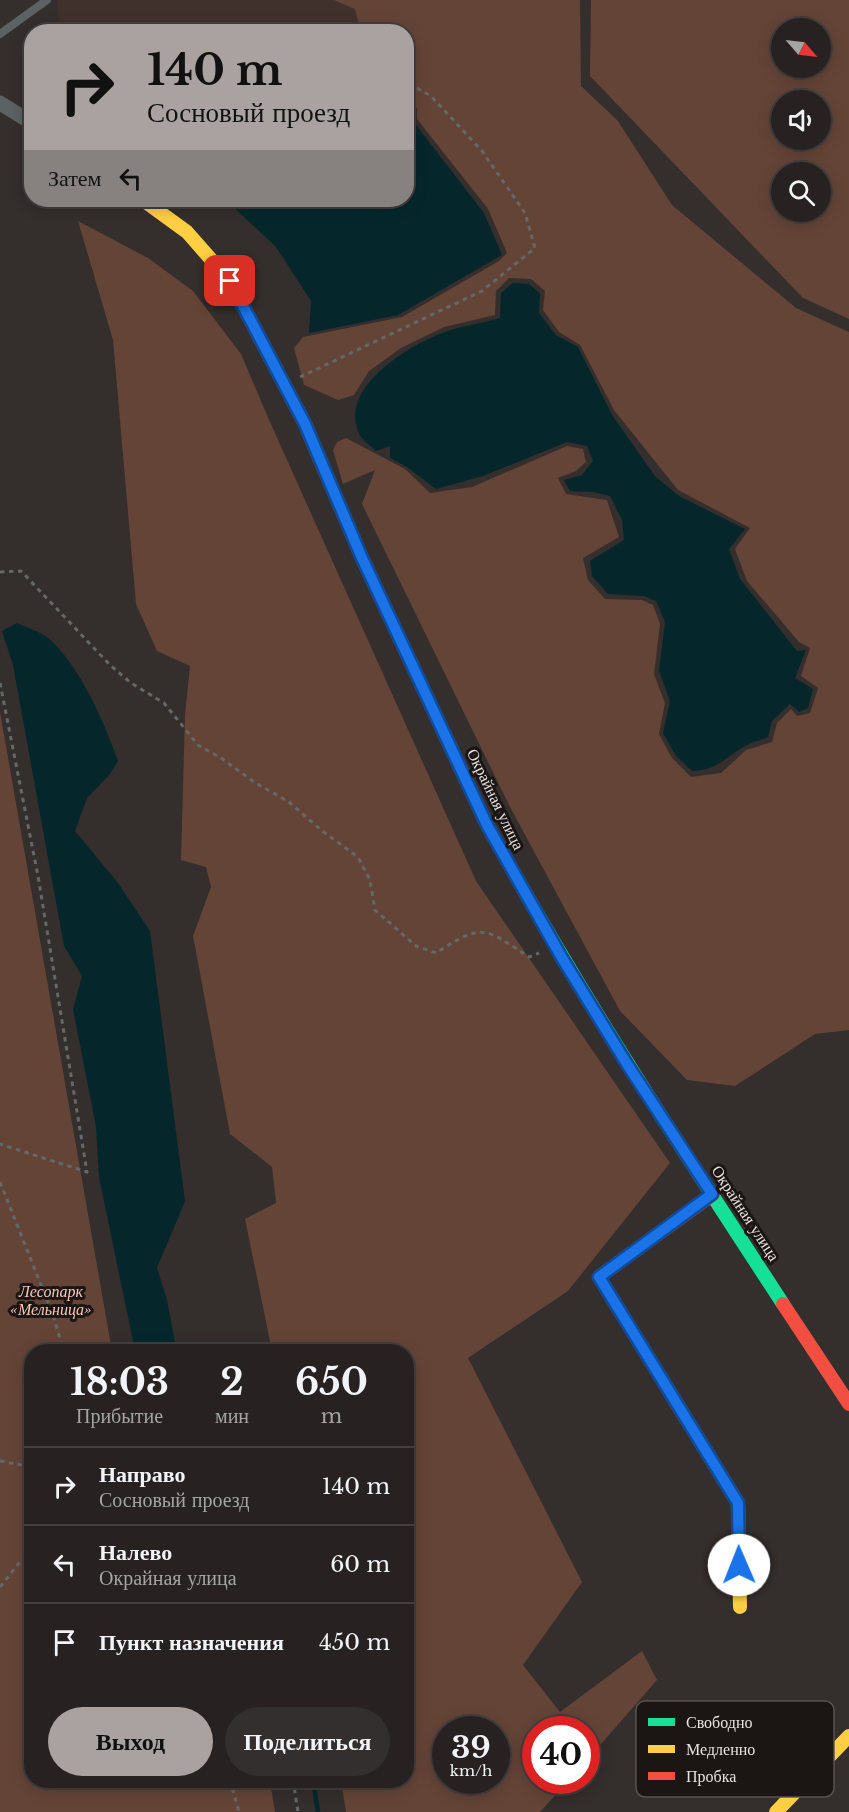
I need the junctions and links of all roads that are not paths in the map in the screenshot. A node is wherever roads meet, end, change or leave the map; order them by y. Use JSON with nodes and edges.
{"nodes":[{"id":1,"x":47,"y":0,"type":"edge"},
{"id":2,"x":0,"y":34,"type":"edge"},
{"id":3,"x":0,"y":104,"type":"edge"},
{"id":4,"x":24,"y":118,"type":"edge"},
{"id":5,"x":153,"y":207,"type":"edge"},
{"id":6,"x":712,"y":1194,"type":"junction"},
{"id":7,"x":849,"y":1404,"type":"edge"},
{"id":8,"x":740,"y":1607,"type":"dead end"},
{"id":9,"x":849,"y":1736,"type":"edge"},
{"id":10,"x":834,"y":1752,"type":"edge"},
{"id":11,"x":790,"y":1797,"type":"edge"},
{"id":12,"x":776,"y":1812,"type":"edge"}],
"edges":[{"from":1,"to":2,"type":"lane"},
{"from":3,"to":4,"type":"street"},
{"from":5,"to":6,"type":"street","name":"Окрайная улица"},
{"from":6,"to":7,"type":"street","name":"Окрайная улица"},
{"from":6,"to":8,"type":"street"},
{"from":9,"to":10,"type":"street"},
{"from":11,"to":12,"type":"street"}]}
